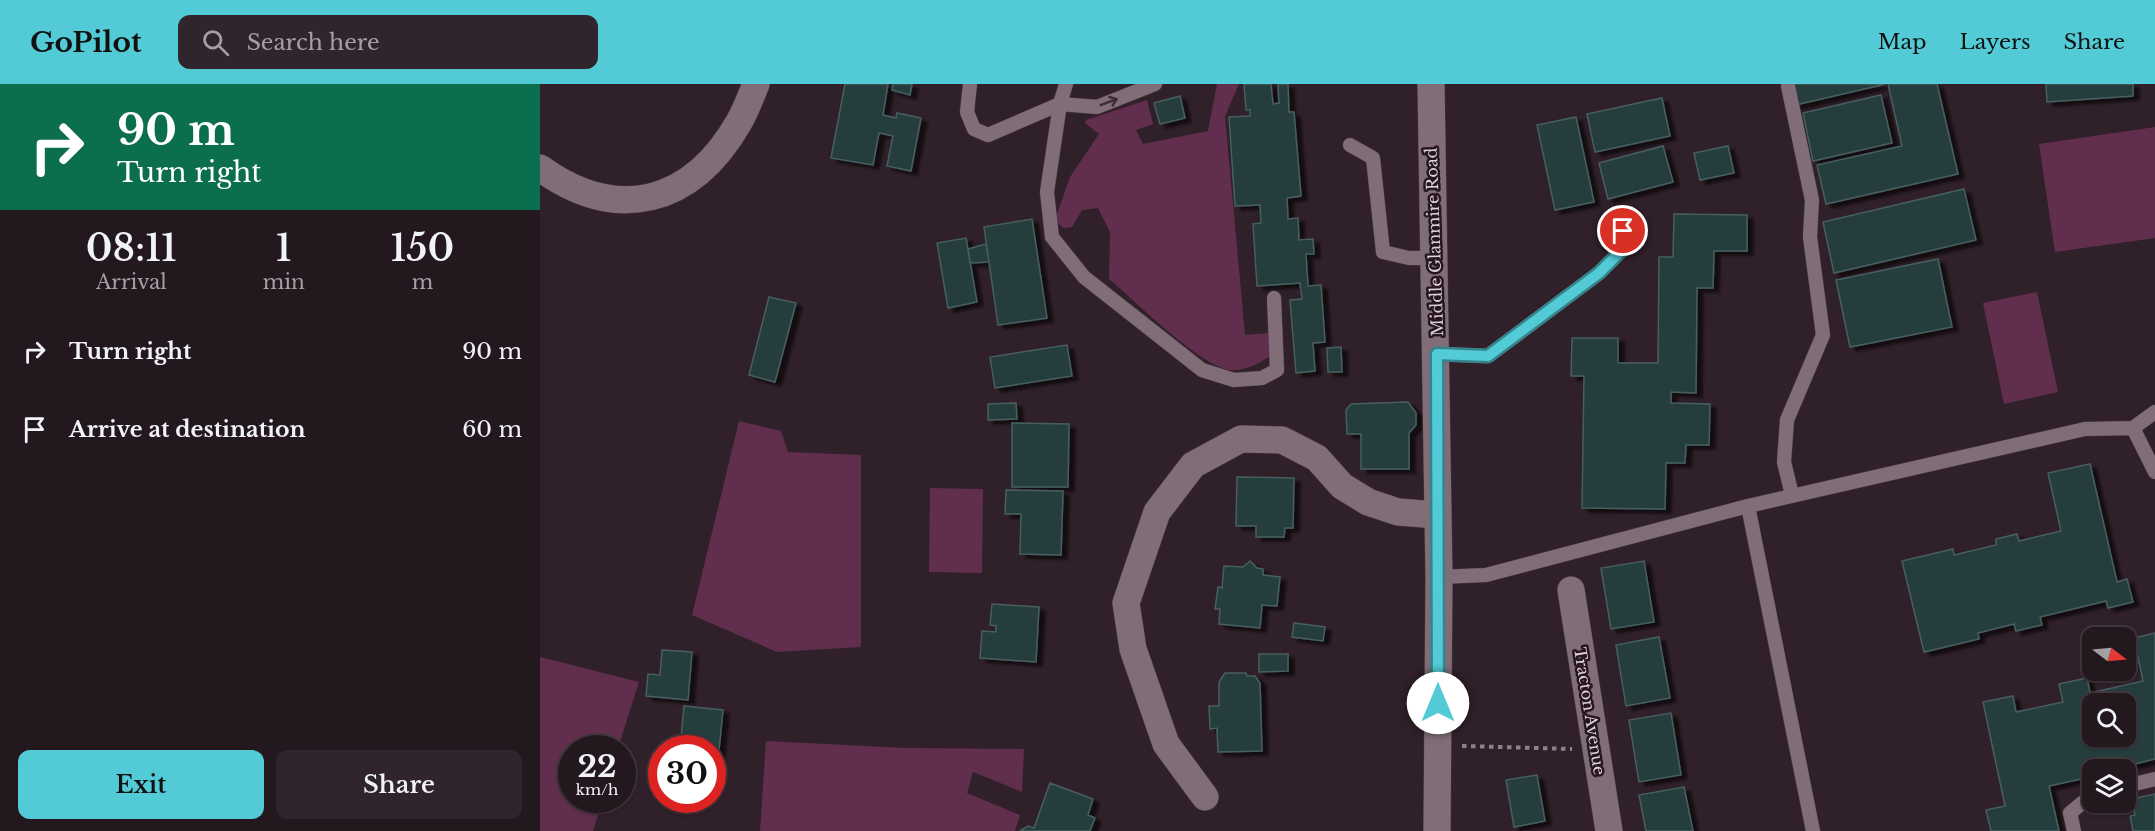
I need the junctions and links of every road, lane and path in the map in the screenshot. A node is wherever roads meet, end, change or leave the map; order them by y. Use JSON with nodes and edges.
{"nodes":[{"id":1,"x":756,"y":84,"type":"edge"},
{"id":2,"x":970,"y":84,"type":"edge"},
{"id":3,"x":1066,"y":84,"type":"edge"},
{"id":4,"x":1155,"y":84,"type":"edge"},
{"id":5,"x":1431,"y":84,"type":"edge"},
{"id":6,"x":1788,"y":86,"type":"dead end"},
{"id":7,"x":1060,"y":104,"type":"junction"},
{"id":8,"x":1350,"y":145,"type":"dead end"},
{"id":9,"x":540,"y":168,"type":"edge"},
{"id":10,"x":1621,"y":215,"type":"dead end"},
{"id":11,"x":1434,"y":258,"type":"junction"},
{"id":12,"x":1274,"y":298,"type":"dead end"},
{"id":13,"x":1437,"y":354,"type":"junction"},
{"id":14,"x":2155,"y":412,"type":"edge"},
{"id":15,"x":2133,"y":428,"type":"junction"},
{"id":16,"x":2155,"y":472,"type":"edge"},
{"id":17,"x":1792,"y":495,"type":"junction"},
{"id":18,"x":1748,"y":506,"type":"junction"},
{"id":19,"x":1437,"y":515,"type":"junction"},
{"id":20,"x":1439,"y":577,"type":"junction"},
{"id":21,"x":1571,"y":590,"type":"dead end"},
{"id":22,"x":1438,"y":746,"type":"junction"},
{"id":23,"x":1597,"y":750,"type":"junction"},
{"id":24,"x":2155,"y":779,"type":"edge"},
{"id":25,"x":2136,"y":784,"type":"edge"},
{"id":26,"x":1205,"y":797,"type":"dead end"},
{"id":27,"x":2082,"y":803,"type":"edge"},
{"id":28,"x":1437,"y":831,"type":"edge"},
{"id":29,"x":1609,"y":831,"type":"edge"},
{"id":30,"x":1813,"y":831,"type":"edge"},
{"id":31,"x":2074,"y":831,"type":"edge"}],
"edges":[{"from":1,"to":9,"type":"street"},
{"from":2,"to":7,"type":"lane"},
{"from":3,"to":7,"type":"lane"},
{"from":7,"to":4,"type":"lane","one_way":true},
{"from":5,"to":11,"type":"street","name":"Middle Glanmire Road"},
{"from":6,"to":17,"type":"lane"},
{"from":7,"to":12,"type":"lane"},
{"from":8,"to":11,"type":"lane"},
{"from":10,"to":13,"type":"lane"},
{"from":11,"to":13,"type":"street","name":"Middle Glanmire Road"},
{"from":13,"to":19,"type":"street","name":"Middle Glanmire Road"},
{"from":14,"to":15,"type":"lane"},
{"from":15,"to":16,"type":"lane"},
{"from":15,"to":17,"type":"lane"},
{"from":17,"to":18,"type":"lane"},
{"from":18,"to":20,"type":"lane"},
{"from":18,"to":30,"type":"lane"},
{"from":19,"to":20,"type":"street","name":"Middle Glanmire Road"},
{"from":19,"to":26,"type":"street"},
{"from":20,"to":22,"type":"street","name":"Middle Glanmire Road"},
{"from":21,"to":23,"type":"street","name":"Tracton Avenue"},
{"from":22,"to":23,"type":"path"},
{"from":22,"to":28,"type":"street","name":"Middle Glanmire Road"},
{"from":23,"to":29,"type":"street","name":"Tracton Avenue"},
{"from":24,"to":25,"type":"lane"},
{"from":27,"to":31,"type":"lane"}]}
